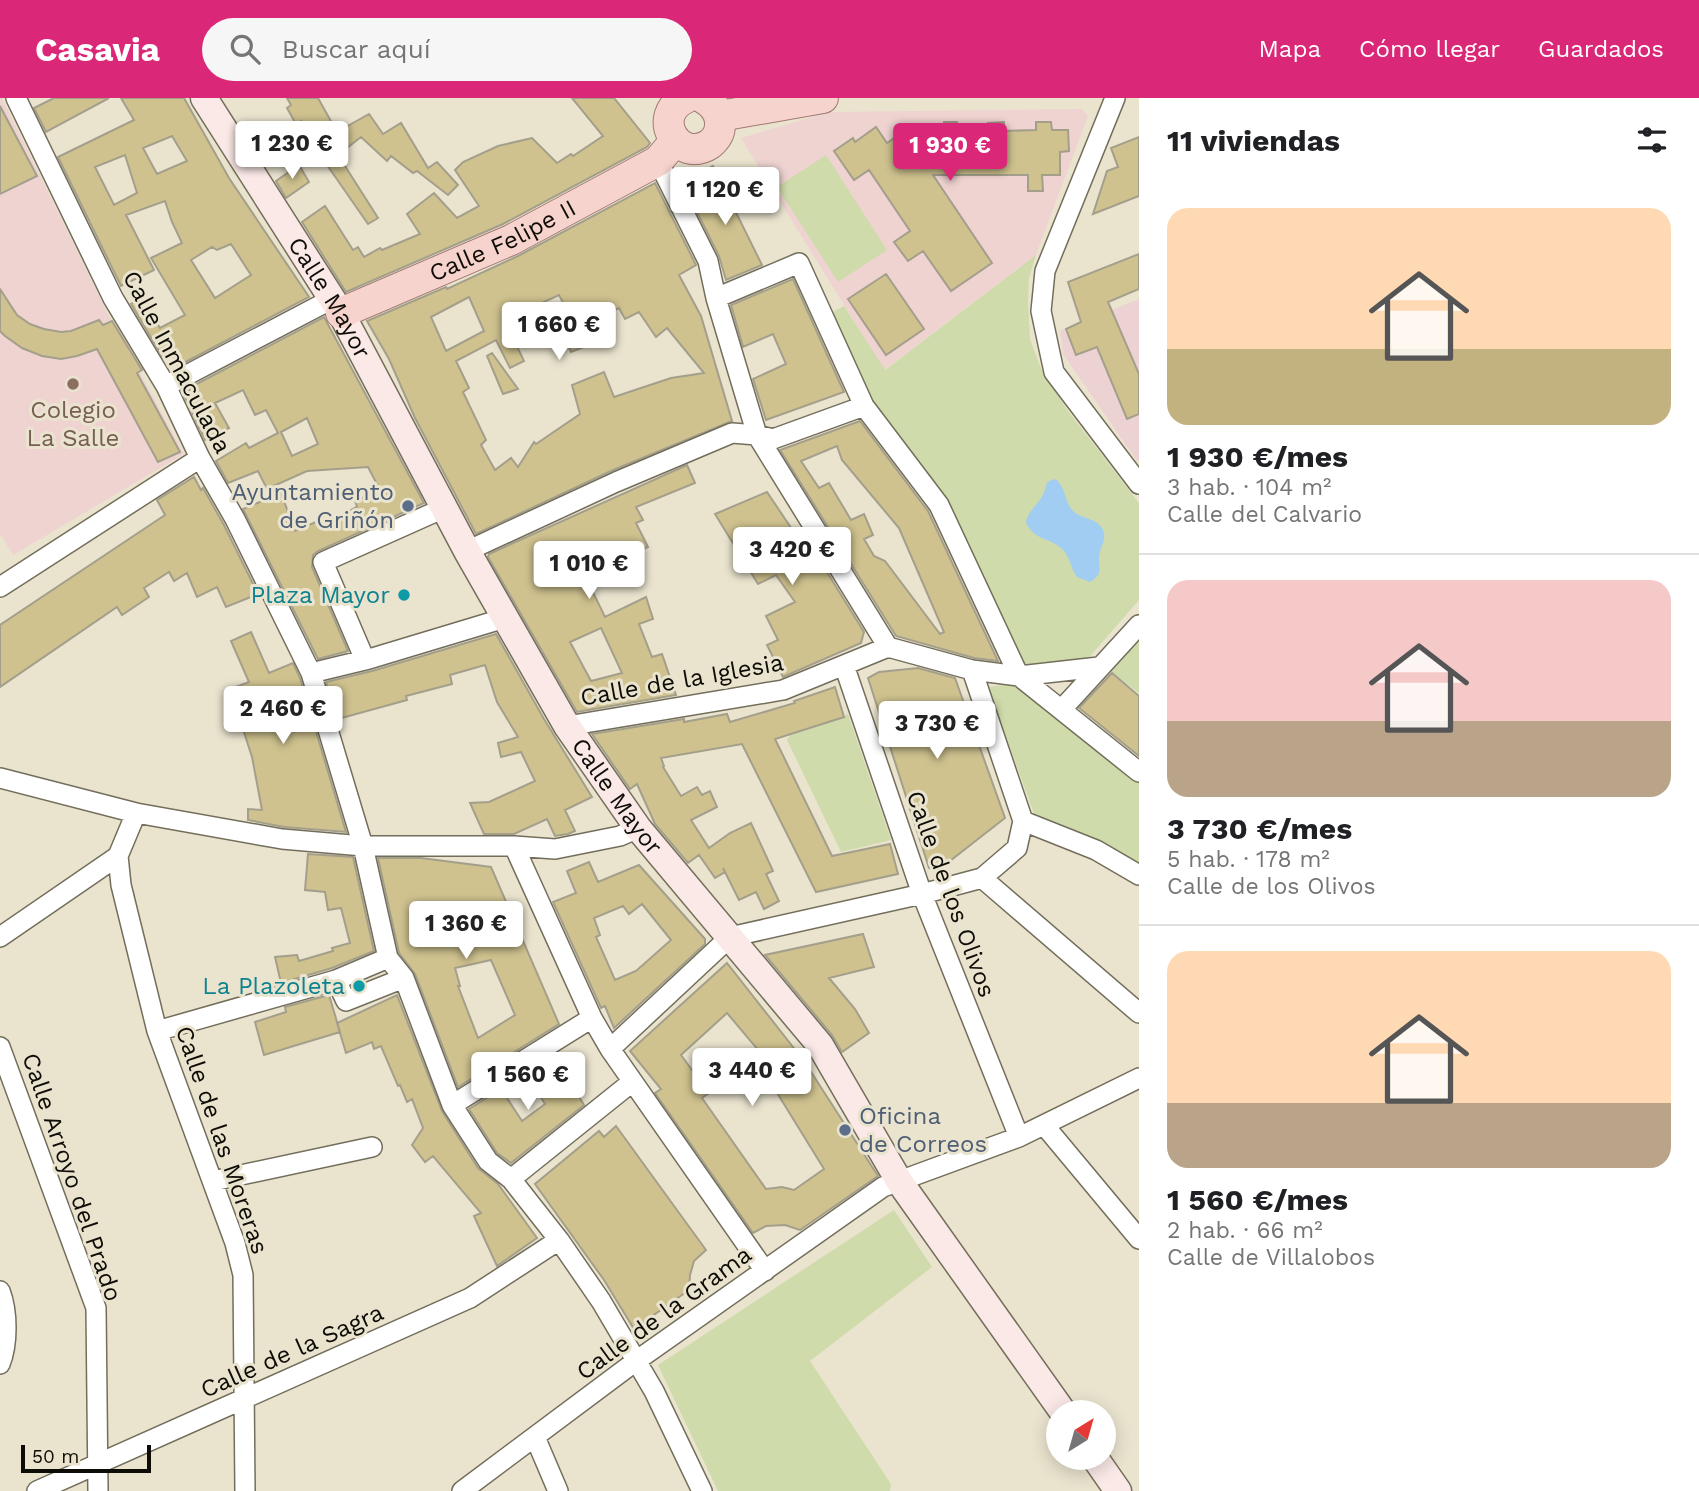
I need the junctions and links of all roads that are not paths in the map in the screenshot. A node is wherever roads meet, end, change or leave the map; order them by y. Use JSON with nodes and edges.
{"nodes":[{"id":1,"x":16,"y":98,"type":"edge"},
{"id":2,"x":204,"y":98,"type":"edge"},
{"id":3,"x":823,"y":98,"type":"edge"},
{"id":4,"x":1115,"y":98,"type":"edge"},
{"id":5,"x":675,"y":100,"type":"edge"},
{"id":6,"x":712,"y":107,"type":"edge"},
{"id":7,"x":667,"y":151,"type":"junction"},
{"id":8,"x":716,"y":298,"type":"junction"},
{"id":9,"x":336,"y":306,"type":"junction"},
{"id":10,"x":166,"y":386,"type":"junction"},
{"id":11,"x":864,"y":406,"type":"junction"},
{"id":12,"x":757,"y":435,"type":"junction"},
{"id":13,"x":200,"y":458,"type":"junction"},
{"id":14,"x":1139,"y":484,"type":"edge"},
{"id":15,"x":443,"y":506,"type":"junction"},
{"id":16,"x":467,"y":551,"type":"junction"},
{"id":17,"x":0,"y":587,"type":"edge"},
{"id":18,"x":502,"y":612,"type":"junction"},
{"id":19,"x":1139,"y":625,"type":"edge"},
{"id":20,"x":888,"y":647,"type":"junction"},
{"id":21,"x":365,"y":660,"type":"junction"},
{"id":22,"x":844,"y":666,"type":"junction"},
{"id":23,"x":1099,"y":667,"type":"junction"},
{"id":24,"x":972,"y":670,"type":"junction"},
{"id":25,"x":311,"y":673,"type":"junction"},
{"id":26,"x":1019,"y":676,"type":"junction"},
{"id":27,"x":1062,"y":709,"type":"junction"},
{"id":28,"x":567,"y":726,"type":"junction"},
{"id":29,"x":1139,"y":772,"type":"edge"},
{"id":30,"x":0,"y":778,"type":"edge"},
{"id":31,"x":136,"y":813,"type":"junction"},
{"id":32,"x":1023,"y":821,"type":"junction"},
{"id":33,"x":638,"y":828,"type":"junction"},
{"id":34,"x":363,"y":846,"type":"junction"},
{"id":35,"x":514,"y":846,"type":"junction"},
{"id":36,"x":118,"y":856,"type":"junction"},
{"id":37,"x":1139,"y":876,"type":"edge"},
{"id":38,"x":982,"y":878,"type":"junction"},
{"id":39,"x":922,"y":894,"type":"junction"},
{"id":40,"x":0,"y":937,"type":"edge"},
{"id":41,"x":737,"y":946,"type":"junction"},
{"id":42,"x":388,"y":958,"type":"junction"},
{"id":43,"x":404,"y":978,"type":"junction"},
{"id":44,"x":336,"y":980,"type":"junction"},
{"id":45,"x":1139,"y":1013,"type":"edge"},
{"id":46,"x":592,"y":1018,"type":"junction"},
{"id":47,"x":158,"y":1031,"type":"junction"},
{"id":48,"x":0,"y":1047,"type":"edge"},
{"id":49,"x":610,"y":1049,"type":"junction"},
{"id":50,"x":1139,"y":1078,"type":"edge"},
{"id":51,"x":632,"y":1082,"type":"junction"},
{"id":52,"x":452,"y":1105,"type":"junction"},
{"id":53,"x":1044,"y":1125,"type":"junction"},
{"id":54,"x":1019,"y":1137,"type":"junction"},
{"id":55,"x":372,"y":1147,"type":"dead end"},
{"id":56,"x":511,"y":1179,"type":"junction"},
{"id":57,"x":213,"y":1181,"type":"junction"},
{"id":58,"x":899,"y":1181,"type":"junction"},
{"id":59,"x":1139,"y":1239,"type":"edge"},
{"id":60,"x":559,"y":1240,"type":"junction"},
{"id":61,"x":765,"y":1270,"type":"junction"},
{"id":62,"x":0,"y":1291,"type":"edge"},
{"id":63,"x":636,"y":1361,"type":"junction"},
{"id":64,"x":0,"y":1364,"type":"edge"},
{"id":65,"x":245,"y":1399,"type":"junction"},
{"id":66,"x":1054,"y":1400,"type":"edge"},
{"id":67,"x":535,"y":1437,"type":"junction"},
{"id":68,"x":98,"y":1465,"type":"junction"},
{"id":69,"x":1103,"y":1470,"type":"edge"},
{"id":70,"x":37,"y":1491,"type":"edge"},
{"id":71,"x":98,"y":1491,"type":"edge"},
{"id":72,"x":245,"y":1491,"type":"edge"},
{"id":73,"x":462,"y":1491,"type":"edge"},
{"id":74,"x":558,"y":1491,"type":"edge"},
{"id":75,"x":702,"y":1491,"type":"edge"},
{"id":76,"x":1118,"y":1491,"type":"edge"}],
"edges":[{"from":1,"to":10,"type":"street","name":"Calle Inmaculada"},
{"from":2,"to":9,"type":"street","name":"Calle Mayor"},
{"from":3,"to":6,"type":"main road"},
{"from":4,"to":14,"type":"street"},
{"from":5,"to":7,"type":"main road"},
{"from":6,"to":7,"type":"main road"},
{"from":7,"to":8,"type":"street"},
{"from":7,"to":9,"type":"main road","name":"Calle Felipe II"},
{"from":8,"to":11,"type":"street"},
{"from":8,"to":12,"type":"street"},
{"from":9,"to":10,"type":"street"},
{"from":9,"to":15,"type":"street","name":"Calle Mayor"},
{"from":10,"to":13,"type":"street","name":"Calle Inmaculada"},
{"from":11,"to":12,"type":"street"},
{"from":11,"to":26,"type":"street"},
{"from":12,"to":16,"type":"street"},
{"from":12,"to":20,"type":"street"},
{"from":13,"to":17,"type":"street"},
{"from":13,"to":25,"type":"street","name":"Calle Inmaculada"},
{"from":15,"to":16,"type":"street","name":"Calle Mayor"},
{"from":15,"to":21,"type":"street"},
{"from":16,"to":18,"type":"street","name":"Calle Mayor"},
{"from":18,"to":21,"type":"street"},
{"from":18,"to":28,"type":"street","name":"Calle Mayor"},
{"from":19,"to":23,"type":"street"},
{"from":20,"to":22,"type":"street","name":"Calle de la Iglesia"},
{"from":20,"to":24,"type":"street"},
{"from":21,"to":25,"type":"street"},
{"from":22,"to":28,"type":"street","name":"Calle de la Iglesia"},
{"from":22,"to":39,"type":"street","name":"Calle de los Olivos"},
{"from":23,"to":26,"type":"street"},
{"from":23,"to":27,"type":"street"},
{"from":24,"to":26,"type":"street"},
{"from":24,"to":32,"type":"street"},
{"from":25,"to":34,"type":"street","name":"Calle Inmaculada"},
{"from":26,"to":27,"type":"street"},
{"from":27,"to":29,"type":"street"},
{"from":28,"to":33,"type":"street","name":"Calle Mayor"},
{"from":30,"to":31,"type":"street"},
{"from":31,"to":34,"type":"street"},
{"from":31,"to":36,"type":"street"},
{"from":32,"to":37,"type":"street"},
{"from":32,"to":38,"type":"street"},
{"from":33,"to":35,"type":"street"},
{"from":33,"to":41,"type":"street","name":"Calle Mayor"},
{"from":34,"to":35,"type":"street"},
{"from":34,"to":42,"type":"street","name":"Calle Inmaculada"},
{"from":35,"to":46,"type":"street"},
{"from":36,"to":40,"type":"street"},
{"from":36,"to":47,"type":"street","name":"Calle de las Moreras"},
{"from":38,"to":39,"type":"street"},
{"from":38,"to":45,"type":"street"},
{"from":39,"to":41,"type":"street"},
{"from":39,"to":54,"type":"street","name":"Calle de los Olivos"},
{"from":41,"to":49,"type":"street"},
{"from":41,"to":58,"type":"street","name":"Calle Mayor"},
{"from":42,"to":43,"type":"street"},
{"from":42,"to":44,"type":"street"},
{"from":43,"to":44,"type":"street"},
{"from":43,"to":52,"type":"street"},
{"from":44,"to":47,"type":"street"},
{"from":46,"to":49,"type":"street"},
{"from":46,"to":52,"type":"street"},
{"from":47,"to":57,"type":"street","name":"Calle de las Moreras"},
{"from":48,"to":68,"type":"street","name":"Calle Arroyo del Prado"},
{"from":49,"to":51,"type":"street"},
{"from":50,"to":53,"type":"street","name":"Calle de la Grama"},
{"from":51,"to":56,"type":"street"},
{"from":51,"to":61,"type":"street"},
{"from":52,"to":56,"type":"street"},
{"from":53,"to":54,"type":"street","name":"Calle de la Grama"},
{"from":53,"to":59,"type":"street"},
{"from":54,"to":58,"type":"street","name":"Calle de la Grama"},
{"from":55,"to":57,"type":"street"},
{"from":56,"to":60,"type":"street"},
{"from":57,"to":65,"type":"street","name":"Calle de las Moreras"},
{"from":58,"to":61,"type":"street","name":"Calle de la Grama"},
{"from":58,"to":66,"type":"street","name":"Calle Mayor"},
{"from":60,"to":63,"type":"street"},
{"from":60,"to":65,"type":"street","name":"Calle de la Sagra"},
{"from":61,"to":63,"type":"street","name":"Calle de la Grama"},
{"from":62,"to":64,"type":"street"},
{"from":63,"to":67,"type":"street","name":"Calle de la Grama"},
{"from":63,"to":75,"type":"street"},
{"from":65,"to":68,"type":"street","name":"Calle de la Sagra"},
{"from":65,"to":72,"type":"street","name":"Calle de las Moreras"},
{"from":67,"to":73,"type":"street","name":"Calle de la Grama"},
{"from":67,"to":74,"type":"street"},
{"from":68,"to":70,"type":"street","name":"Calle de la Sagra"},
{"from":68,"to":71,"type":"street","name":"Calle Arroyo del Prado"},
{"from":69,"to":76,"type":"street"}]}
